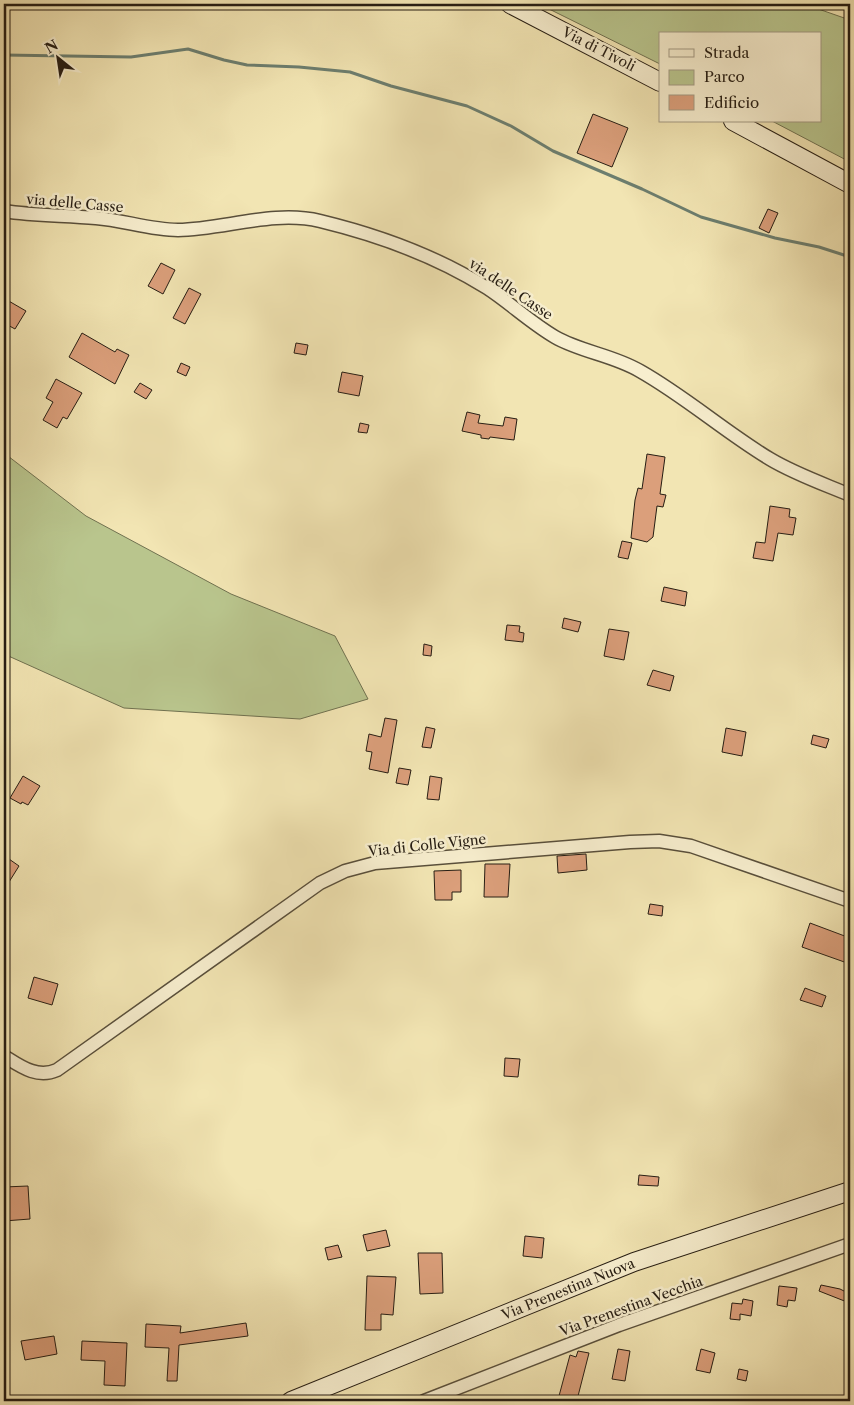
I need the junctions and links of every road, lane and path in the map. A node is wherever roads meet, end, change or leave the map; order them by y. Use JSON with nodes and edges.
{"nodes":[{"id":1,"x":510,"y":4,"type":"edge"},
{"id":2,"x":659,"y":81,"type":"edge"},
{"id":3,"x":735,"y":122,"type":"edge"},
{"id":4,"x":850,"y":184,"type":"edge"},
{"id":5,"x":4,"y":211,"type":"edge"},
{"id":6,"x":850,"y":495,"type":"edge"},
{"id":7,"x":850,"y":901,"type":"edge"},
{"id":8,"x":4,"y":1056,"type":"edge"},
{"id":9,"x":850,"y":1191,"type":"edge"},
{"id":10,"x":850,"y":1244,"type":"edge"},
{"id":11,"x":291,"y":1401,"type":"edge"},
{"id":12,"x":424,"y":1401,"type":"edge"}],
"edges":[{"from":1,"to":2,"type":"main road","name":"Via di Tivoli"},
{"from":3,"to":4,"type":"main road"},
{"from":5,"to":6,"type":"street","name":"via delle Casse"},
{"from":7,"to":8,"type":"street","name":"Via di Colle Vigne"},
{"from":9,"to":11,"type":"main road","name":"Via Prenestina Nuova"},
{"from":10,"to":12,"type":"street","name":"Via Prenestina Vecchia"}]}
